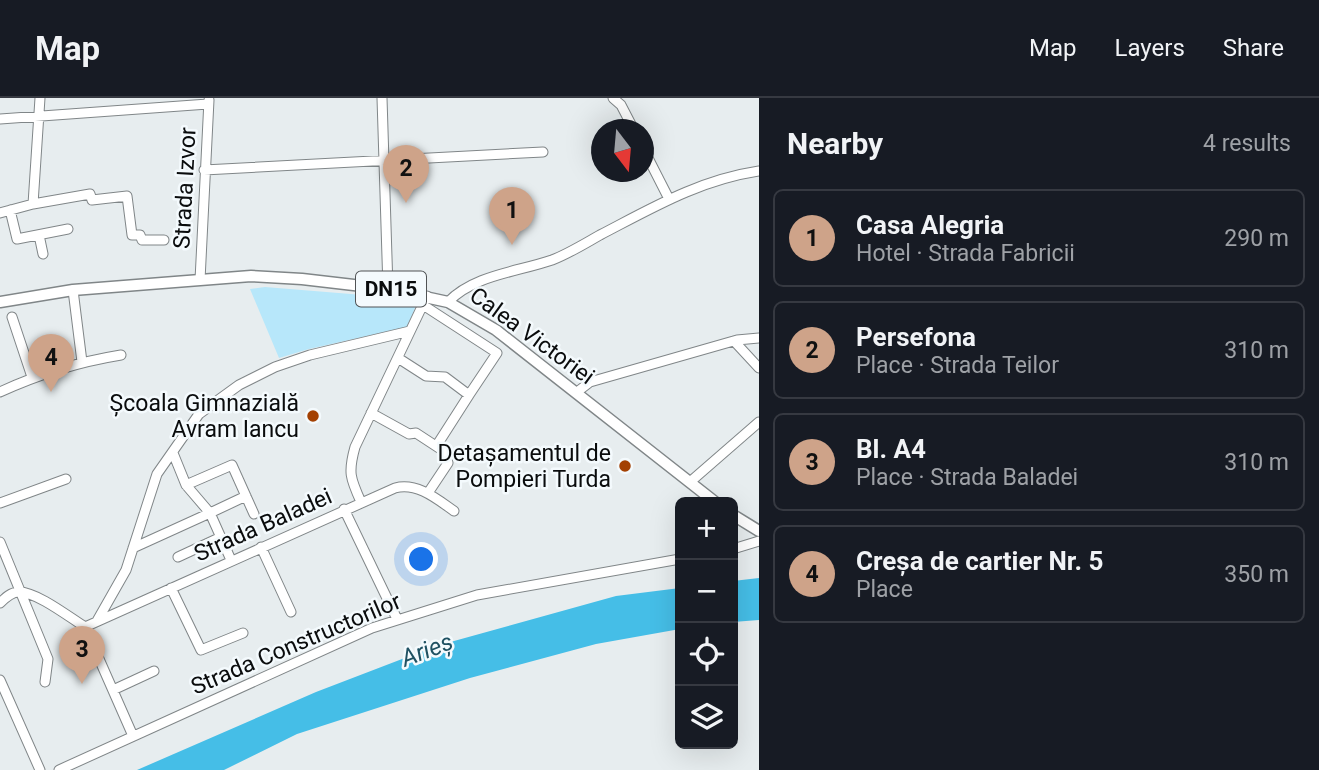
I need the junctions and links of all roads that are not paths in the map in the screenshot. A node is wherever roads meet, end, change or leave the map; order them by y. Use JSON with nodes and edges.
{"nodes":[{"id":1,"x":40,"y":98,"type":"edge"},
{"id":2,"x":382,"y":98,"type":"edge"},
{"id":3,"x":613,"y":98,"type":"edge"},
{"id":4,"x":209,"y":101,"type":"edge"},
{"id":5,"x":39,"y":116,"type":"junction"},
{"id":6,"x":0,"y":119,"type":"edge"},
{"id":7,"x":628,"y":119,"type":"edge"},
{"id":8,"x":544,"y":152,"type":"dead end"},
{"id":9,"x":384,"y":160,"type":"junction"},
{"id":10,"x":204,"y":170,"type":"junction"},
{"id":11,"x":654,"y":170,"type":"edge"},
{"id":12,"x":759,"y":171,"type":"edge"},
{"id":13,"x":669,"y":199,"type":"junction"},
{"id":14,"x":33,"y":204,"type":"junction"},
{"id":15,"x":5,"y":212,"type":"edge"},
{"id":16,"x":68,"y":229,"type":"dead end"},
{"id":17,"x":38,"y":235,"type":"junction"},
{"id":18,"x":164,"y":240,"type":"dead end"},
{"id":19,"x":43,"y":254,"type":"dead end"},
{"id":20,"x":200,"y":280,"type":"junction"},
{"id":21,"x":388,"y":289,"type":"junction"},
{"id":22,"x":73,"y":290,"type":"junction"},
{"id":23,"x":425,"y":301,"type":"junction"},
{"id":24,"x":0,"y":302,"type":"edge"},
{"id":25,"x":448,"y":302,"type":"junction"},
{"id":26,"x":12,"y":317,"type":"dead end"},
{"id":27,"x":410,"y":331,"type":"junction"},
{"id":28,"x":759,"y":338,"type":"edge"},
{"id":29,"x":734,"y":341,"type":"junction"},
{"id":30,"x":121,"y":355,"type":"dead end"},
{"id":31,"x":397,"y":358,"type":"junction"},
{"id":32,"x":82,"y":362,"type":"junction"},
{"id":33,"x":759,"y":368,"type":"edge"},
{"id":34,"x":32,"y":377,"type":"junction"},
{"id":35,"x":0,"y":392,"type":"edge"},
{"id":36,"x":576,"y":392,"type":"junction"},
{"id":37,"x":469,"y":395,"type":"junction"},
{"id":38,"x":371,"y":413,"type":"junction"},
{"id":39,"x":759,"y":422,"type":"edge"},
{"id":40,"x":437,"y":444,"type":"junction"},
{"id":41,"x":173,"y":453,"type":"junction"},
{"id":42,"x":66,"y":479,"type":"dead end"},
{"id":43,"x":690,"y":482,"type":"junction"},
{"id":44,"x":186,"y":485,"type":"junction"},
{"id":45,"x":428,"y":493,"type":"junction"},
{"id":46,"x":246,"y":496,"type":"junction"},
{"id":47,"x":709,"y":497,"type":"edge"},
{"id":48,"x":361,"y":502,"type":"junction"},
{"id":49,"x":0,"y":503,"type":"edge"},
{"id":50,"x":344,"y":509,"type":"junction"},
{"id":51,"x":454,"y":511,"type":"dead end"},
{"id":52,"x":210,"y":513,"type":"junction"},
{"id":53,"x":254,"y":514,"type":"dead end"},
{"id":54,"x":738,"y":518,"type":"edge"},
{"id":55,"x":759,"y":531,"type":"edge"},
{"id":56,"x":221,"y":537,"type":"junction"},
{"id":57,"x":759,"y":541,"type":"edge"},
{"id":58,"x":0,"y":542,"type":"edge"},
{"id":59,"x":261,"y":547,"type":"junction"},
{"id":60,"x":738,"y":547,"type":"edge"},
{"id":61,"x":133,"y":548,"type":"junction"},
{"id":62,"x":178,"y":557,"type":"dead end"},
{"id":63,"x":231,"y":560,"type":"junction"},
{"id":64,"x":675,"y":560,"type":"edge"},
{"id":65,"x":171,"y":587,"type":"junction"},
{"id":66,"x":19,"y":592,"type":"junction"},
{"id":67,"x":0,"y":603,"type":"edge"},
{"id":68,"x":291,"y":612,"type":"dead end"},
{"id":69,"x":397,"y":619,"type":"junction"},
{"id":70,"x":96,"y":621,"type":"junction"},
{"id":71,"x":85,"y":627,"type":"junction"},
{"id":72,"x":243,"y":633,"type":"dead end"},
{"id":73,"x":154,"y":671,"type":"dead end"},
{"id":74,"x":0,"y":680,"type":"edge"},
{"id":75,"x":45,"y":682,"type":"dead end"},
{"id":76,"x":113,"y":690,"type":"junction"},
{"id":77,"x":132,"y":736,"type":"junction"},
{"id":78,"x":40,"y":770,"type":"edge"},
{"id":79,"x":60,"y":770,"type":"edge"}],
"edges":[{"from":1,"to":5,"type":"street"},
{"from":2,"to":9,"type":"street"},
{"from":3,"to":7,"type":"street"},
{"from":4,"to":5,"type":"street"},
{"from":4,"to":10,"type":"street","name":"Strada Izvor"},
{"from":5,"to":6,"type":"street"},
{"from":5,"to":14,"type":"street"},
{"from":8,"to":9,"type":"street"},
{"from":9,"to":10,"type":"street"},
{"from":9,"to":21,"type":"street"},
{"from":10,"to":20,"type":"street","name":"Strada Izvor"},
{"from":11,"to":13,"type":"street"},
{"from":12,"to":13,"type":"street"},
{"from":13,"to":25,"type":"street"},
{"from":14,"to":15,"type":"street"},
{"from":14,"to":18,"type":"street"},
{"from":15,"to":17,"type":"street"},
{"from":16,"to":17,"type":"street"},
{"from":17,"to":19,"type":"street"},
{"from":20,"to":21,"type":"main road","name":"Calea Victoriei","number":"DN15"},
{"from":20,"to":22,"type":"main road","name":"Calea Victoriei","number":"DN15"},
{"from":21,"to":23,"type":"main road","name":"Calea Victoriei","number":"DN15"},
{"from":22,"to":24,"type":"main road","name":"Calea Victoriei","number":"DN15"},
{"from":22,"to":32,"type":"street"},
{"from":23,"to":25,"type":"main road","name":"Calea Victoriei","number":"DN15"},
{"from":23,"to":27,"type":"street","name":"Strada Baladei"},
{"from":23,"to":37,"type":"street"},
{"from":25,"to":36,"type":"main road","name":"Calea Victoriei","number":"DN15"},
{"from":26,"to":34,"type":"street"},
{"from":27,"to":31,"type":"street","name":"Strada Baladei"},
{"from":27,"to":41,"type":"street"},
{"from":28,"to":29,"type":"street"},
{"from":29,"to":33,"type":"street"},
{"from":29,"to":36,"type":"street"},
{"from":30,"to":32,"type":"street"},
{"from":31,"to":37,"type":"street"},
{"from":31,"to":38,"type":"street","name":"Strada Baladei"},
{"from":32,"to":34,"type":"street"},
{"from":34,"to":35,"type":"street"},
{"from":36,"to":43,"type":"main road","name":"Calea Victoriei","number":"DN15"},
{"from":37,"to":40,"type":"street"},
{"from":38,"to":40,"type":"street"},
{"from":38,"to":48,"type":"street","name":"Strada Baladei"},
{"from":39,"to":43,"type":"street"},
{"from":40,"to":45,"type":"street"},
{"from":41,"to":44,"type":"street"},
{"from":41,"to":61,"type":"street"},
{"from":42,"to":49,"type":"street"},
{"from":43,"to":47,"type":"main road","name":"Calea Victoriei","number":"DN15"},
{"from":44,"to":46,"type":"street"},
{"from":44,"to":52,"type":"street"},
{"from":45,"to":48,"type":"street"},
{"from":45,"to":51,"type":"street"},
{"from":46,"to":52,"type":"street"},
{"from":46,"to":53,"type":"street"},
{"from":48,"to":50,"type":"street","name":"Strada Baladei"},
{"from":50,"to":59,"type":"street","name":"Strada Baladei"},
{"from":50,"to":69,"type":"street"},
{"from":52,"to":56,"type":"street"},
{"from":52,"to":61,"type":"street"},
{"from":54,"to":55,"type":"main road"},
{"from":56,"to":62,"type":"street"},
{"from":56,"to":63,"type":"street"},
{"from":57,"to":60,"type":"street"},
{"from":58,"to":66,"type":"street"},
{"from":59,"to":63,"type":"street","name":"Strada Baladei"},
{"from":59,"to":68,"type":"street"},
{"from":61,"to":70,"type":"street"},
{"from":63,"to":65,"type":"street","name":"Strada Baladei"},
{"from":64,"to":69,"type":"street","name":"Strada Constructorilor"},
{"from":65,"to":70,"type":"street","name":"Strada Baladei"},
{"from":65,"to":72,"type":"street"},
{"from":66,"to":67,"type":"street"},
{"from":66,"to":71,"type":"street"},
{"from":66,"to":75,"type":"street"},
{"from":69,"to":77,"type":"street","name":"Strada Constructorilor"},
{"from":70,"to":71,"type":"street","name":"Strada Baladei"},
{"from":71,"to":76,"type":"street"},
{"from":73,"to":76,"type":"street"},
{"from":74,"to":78,"type":"street"},
{"from":76,"to":77,"type":"street"},
{"from":77,"to":79,"type":"street","name":"Strada Constructorilor"}]}
